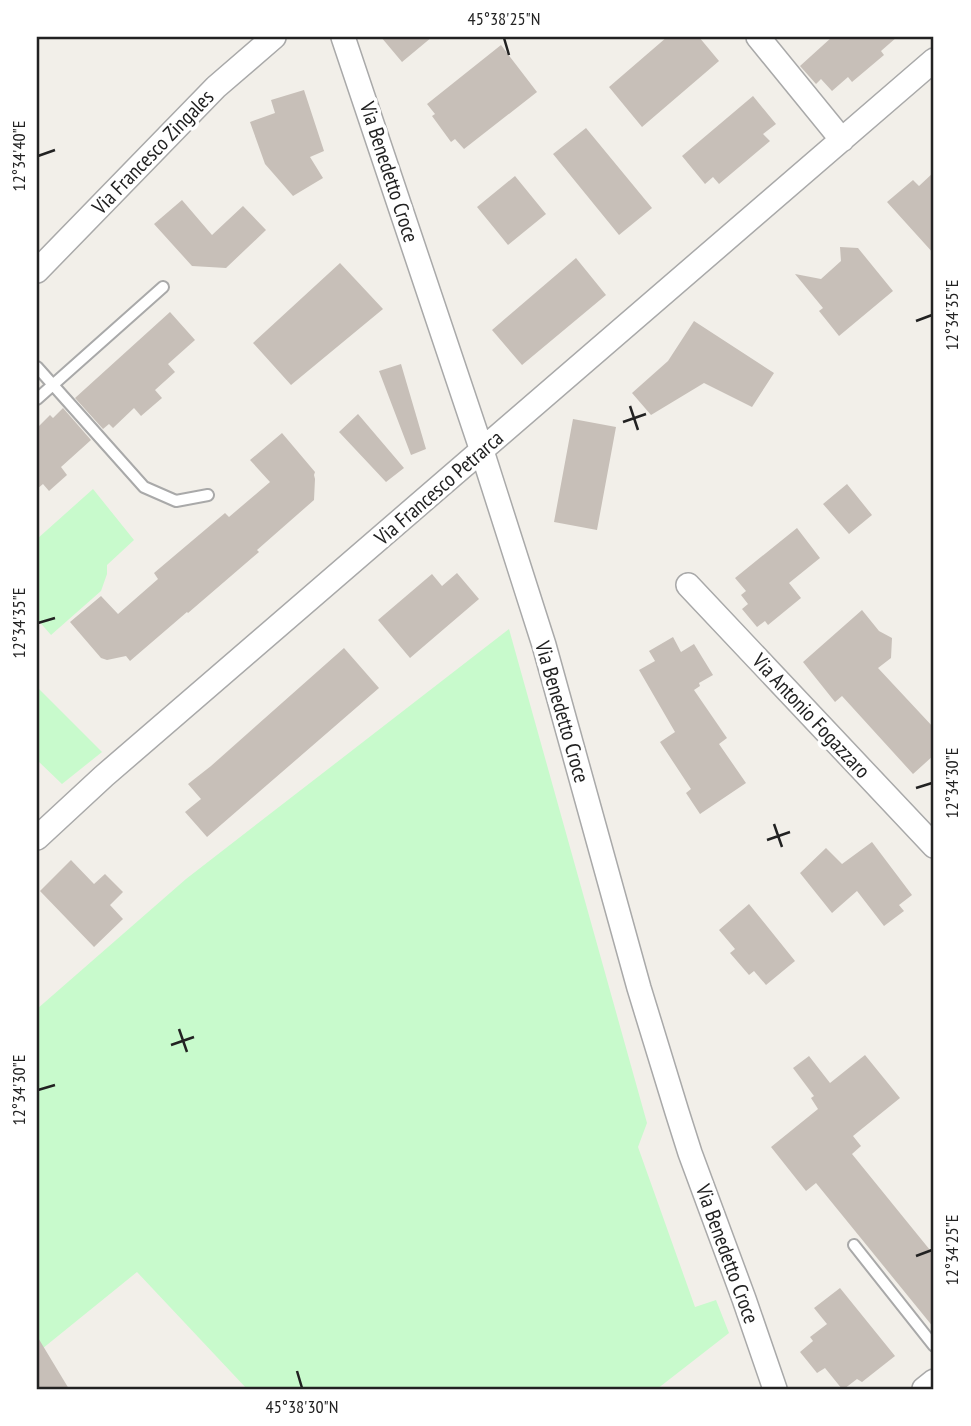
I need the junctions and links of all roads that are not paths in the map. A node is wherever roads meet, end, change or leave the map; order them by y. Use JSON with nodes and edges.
{"nodes":[{"id":1,"x":274,"y":37,"type":"edge"},
{"id":2,"x":343,"y":37,"type":"edge"},
{"id":3,"x":758,"y":37,"type":"edge"},
{"id":4,"x":934,"y":60,"type":"edge"},
{"id":5,"x":842,"y":139,"type":"junction"},
{"id":6,"x":37,"y":271,"type":"edge"},
{"id":7,"x":163,"y":287,"type":"dead end"},
{"id":8,"x":37,"y":367,"type":"edge"},
{"id":9,"x":52,"y":385,"type":"junction"},
{"id":10,"x":37,"y":399,"type":"edge"},
{"id":11,"x":482,"y":451,"type":"junction"},
{"id":12,"x":208,"y":495,"type":"dead end"},
{"id":13,"x":688,"y":585,"type":"dead end"},
{"id":14,"x":37,"y":838,"type":"edge"},
{"id":15,"x":934,"y":846,"type":"edge"},
{"id":16,"x":854,"y":1245,"type":"dead end"},
{"id":17,"x":934,"y":1346,"type":"edge"},
{"id":18,"x":775,"y":1389,"type":"edge"}],
"edges":[{"from":1,"to":6,"type":"street","name":"Via Francesco Zingales"},
{"from":2,"to":11,"type":"street","name":"Via Benedetto Croce"},
{"from":3,"to":5,"type":"street"},
{"from":4,"to":5,"type":"street","name":"Via Francesco Petrarca"},
{"from":5,"to":11,"type":"street","name":"Via Francesco Petrarca"},
{"from":7,"to":9,"type":"lane"},
{"from":8,"to":9,"type":"lane"},
{"from":9,"to":10,"type":"lane"},
{"from":9,"to":12,"type":"lane"},
{"from":11,"to":14,"type":"street","name":"Via Francesco Petrarca"},
{"from":11,"to":18,"type":"street","name":"Via Benedetto Croce"},
{"from":13,"to":15,"type":"street","name":"Via Antonio Fogazzaro"},
{"from":16,"to":17,"type":"lane"}]}
